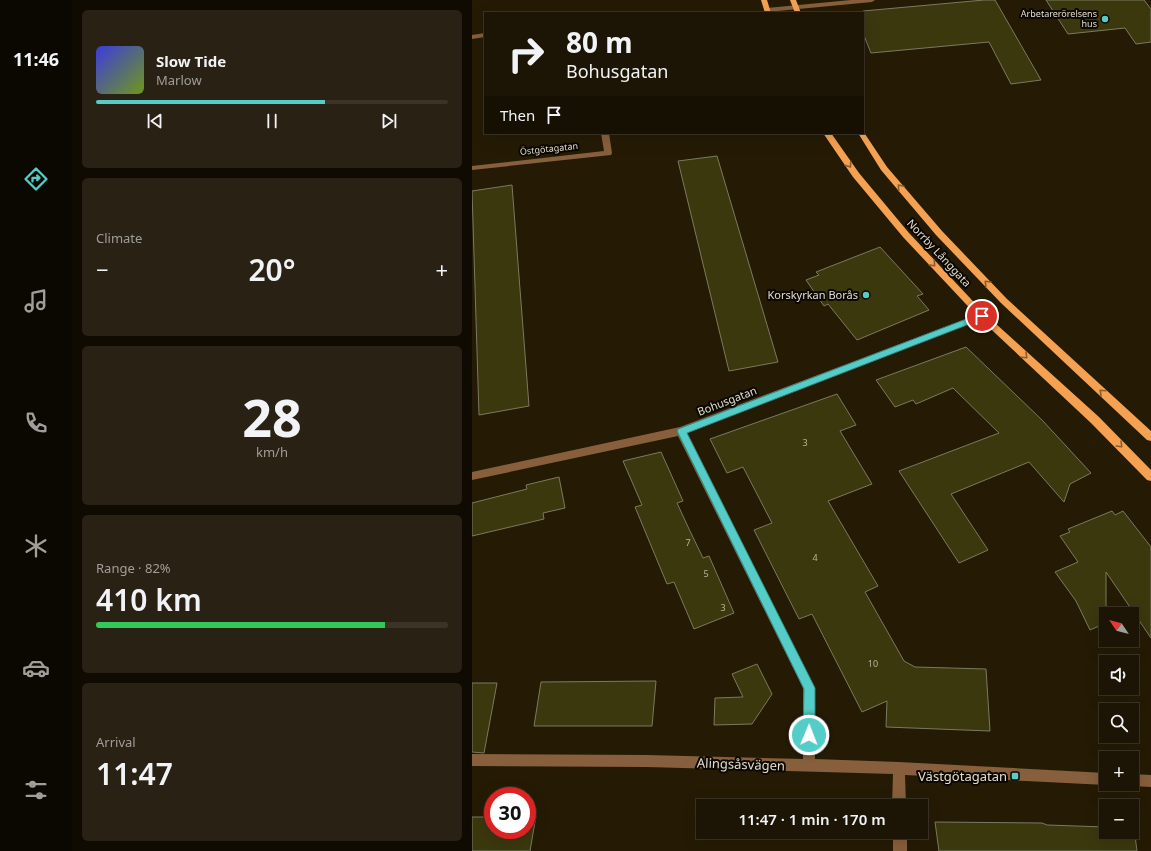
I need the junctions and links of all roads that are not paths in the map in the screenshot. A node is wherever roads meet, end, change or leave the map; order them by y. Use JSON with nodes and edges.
{"nodes":[{"id":1,"x":764,"y":0,"type":"edge"},
{"id":2,"x":793,"y":0,"type":"edge"},
{"id":3,"x":872,"y":0,"type":"edge"},
{"id":4,"x":796,"y":10,"type":"edge"},
{"id":5,"x":768,"y":11,"type":"edge"},
{"id":6,"x":484,"y":35,"type":"edge"},
{"id":7,"x":472,"y":36,"type":"edge"},
{"id":8,"x":605,"y":134,"type":"edge"},
{"id":9,"x":828,"y":134,"type":"edge"},
{"id":10,"x":863,"y":134,"type":"edge"},
{"id":11,"x":472,"y":168,"type":"edge"},
{"id":12,"x":982,"y":316,"type":"junction"},
{"id":13,"x":681,"y":431,"type":"junction"},
{"id":14,"x":1151,"y":437,"type":"edge"},
{"id":15,"x":472,"y":476,"type":"edge"},
{"id":16,"x":1151,"y":477,"type":"edge"},
{"id":17,"x":472,"y":760,"type":"edge"},
{"id":18,"x":809,"y":766,"type":"junction"},
{"id":19,"x":899,"y":768,"type":"junction"},
{"id":20,"x":1099,"y":779,"type":"edge"},
{"id":21,"x":1139,"y":780,"type":"edge"},
{"id":22,"x":1151,"y":781,"type":"edge"},
{"id":23,"x":899,"y":799,"type":"edge"},
{"id":24,"x":900,"y":839,"type":"edge"},
{"id":25,"x":900,"y":851,"type":"edge"}],
"edges":[{"from":1,"to":5,"type":"main road"},
{"from":2,"to":4,"type":"main road"},
{"from":3,"to":4,"type":"street"},
{"from":4,"to":5,"type":"street"},
{"from":6,"to":7,"type":"street"},
{"from":8,"to":11,"type":"street","name":"Östgötagatan"},
{"from":9,"to":12,"type":"main road","name":"Norrby Långgata","one_way":true},
{"from":14,"to":10,"type":"main road","name":"Norrby Långgata","one_way":true},
{"from":12,"to":13,"type":"street","name":"Bohusgatan"},
{"from":12,"to":16,"type":"main road","name":"Norrby Långgata","one_way":true},
{"from":13,"to":15,"type":"street","name":"Bohusgatan"},
{"from":13,"to":18,"type":"street"},
{"from":17,"to":18,"type":"street","name":"Alingsåsvägen"},
{"from":18,"to":19,"type":"street","name":"Alingsåsvägen"},
{"from":19,"to":20,"type":"street","name":"Alingsåsvägen"},
{"from":19,"to":23,"type":"street"},
{"from":21,"to":22,"type":"street"},
{"from":24,"to":25,"type":"street"}]}
